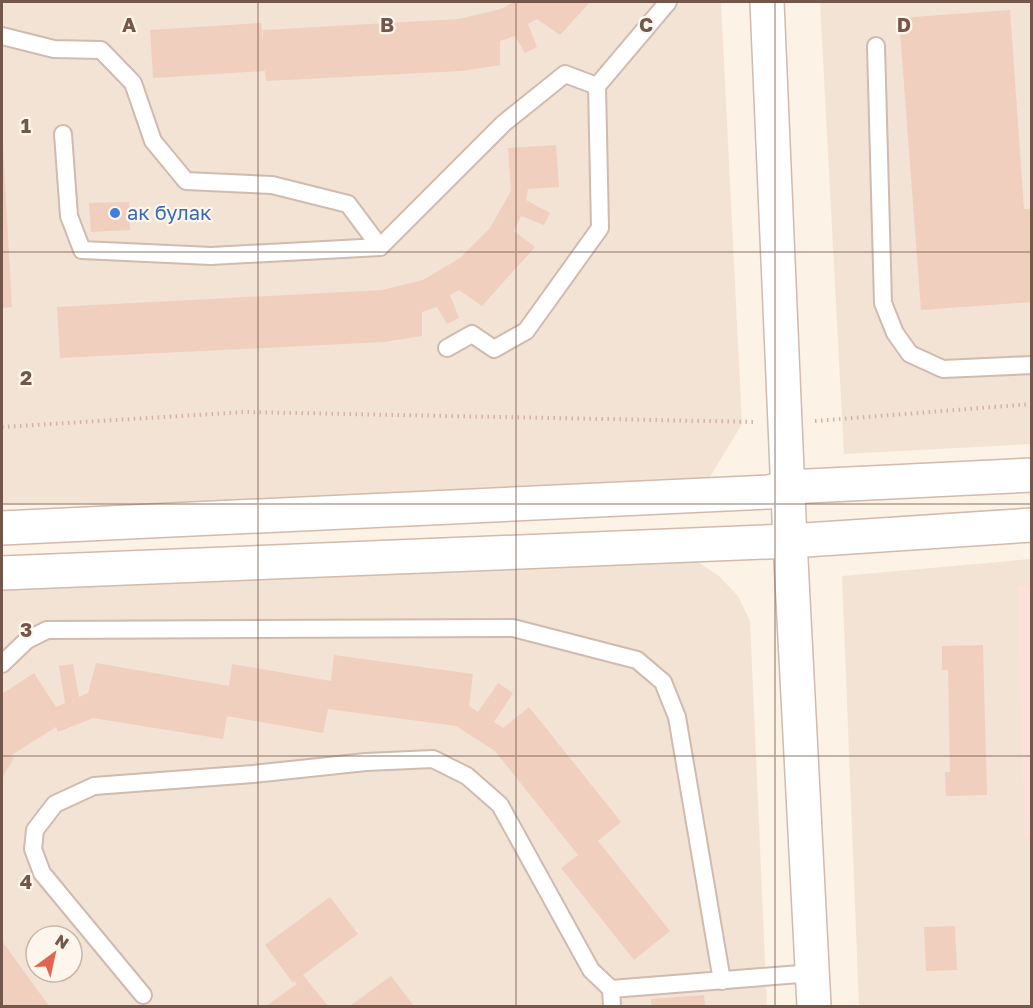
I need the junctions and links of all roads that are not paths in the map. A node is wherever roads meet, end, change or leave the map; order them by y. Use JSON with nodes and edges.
{"nodes":[{"id":1,"x":668,"y":2,"type":"edge"},
{"id":2,"x":767,"y":2,"type":"edge"},
{"id":3,"x":2,"y":36,"type":"edge"},
{"id":4,"x":876,"y":46,"type":"dead end"},
{"id":5,"x":597,"y":86,"type":"junction"},
{"id":6,"x":63,"y":134,"type":"dead end"},
{"id":7,"x":380,"y":247,"type":"junction"},
{"id":8,"x":447,"y":348,"type":"dead end"},
{"id":9,"x":1032,"y":365,"type":"edge"},
{"id":10,"x":1032,"y":475,"type":"edge"},
{"id":11,"x":788,"y":487,"type":"junction"},
{"id":12,"x":1032,"y":525,"type":"edge"},
{"id":13,"x":2,"y":528,"type":"edge"},
{"id":14,"x":790,"y":541,"type":"junction"},
{"id":15,"x":2,"y":573,"type":"edge"},
{"id":16,"x":2,"y":664,"type":"edge"},
{"id":17,"x":813,"y":974,"type":"junction"},
{"id":18,"x":722,"y":981,"type":"junction"},
{"id":19,"x":611,"y":989,"type":"junction"},
{"id":20,"x":143,"y":995,"type":"dead end"},
{"id":21,"x":612,"y":1006,"type":"edge"},
{"id":22,"x":814,"y":1006,"type":"edge"}],
"edges":[{"from":1,"to":5,"type":"lane"},
{"from":2,"to":11,"type":"main road"},
{"from":3,"to":7,"type":"lane"},
{"from":4,"to":9,"type":"lane"},
{"from":5,"to":7,"type":"lane"},
{"from":5,"to":8,"type":"lane"},
{"from":6,"to":7,"type":"lane"},
{"from":10,"to":11,"type":"main road"},
{"from":11,"to":13,"type":"main road"},
{"from":11,"to":14,"type":"main road"},
{"from":12,"to":14,"type":"main road"},
{"from":14,"to":15,"type":"main road"},
{"from":14,"to":17,"type":"main road"},
{"from":16,"to":18,"type":"lane"},
{"from":17,"to":18,"type":"lane"},
{"from":17,"to":22,"type":"main road"},
{"from":18,"to":19,"type":"lane"},
{"from":19,"to":20,"type":"lane"},
{"from":19,"to":21,"type":"lane"}]}
